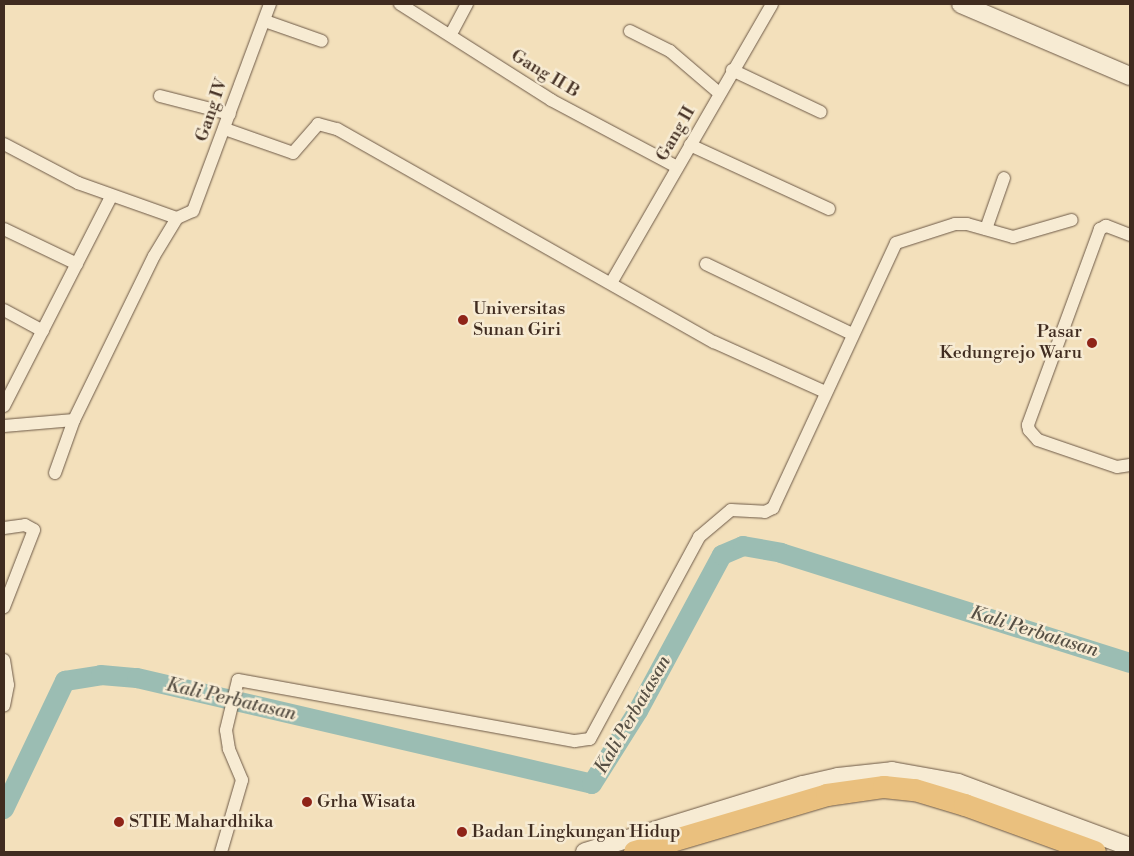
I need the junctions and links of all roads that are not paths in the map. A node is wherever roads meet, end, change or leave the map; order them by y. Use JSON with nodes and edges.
{"nodes":[{"id":1,"x":270,"y":4,"type":"edge"},
{"id":2,"x":400,"y":4,"type":"edge"},
{"id":3,"x":467,"y":4,"type":"edge"},
{"id":4,"x":772,"y":4,"type":"edge"},
{"id":5,"x":961,"y":4,"type":"edge"},
{"id":6,"x":265,"y":21,"type":"junction"},
{"id":7,"x":630,"y":31,"type":"dead end"},
{"id":8,"x":450,"y":34,"type":"junction"},
{"id":9,"x":322,"y":41,"type":"dead end"},
{"id":10,"x":732,"y":70,"type":"junction"},
{"id":11,"x":1130,"y":76,"type":"edge"},
{"id":12,"x":719,"y":93,"type":"junction"},
{"id":13,"x":160,"y":96,"type":"dead end"},
{"id":14,"x":820,"y":112,"type":"dead end"},
{"id":15,"x":230,"y":114,"type":"junction"},
{"id":16,"x":225,"y":129,"type":"junction"},
{"id":17,"x":4,"y":144,"type":"edge"},
{"id":18,"x":690,"y":145,"type":"junction"},
{"id":19,"x":677,"y":167,"type":"junction"},
{"id":20,"x":1004,"y":178,"type":"dead end"},
{"id":21,"x":111,"y":197,"type":"junction"},
{"id":22,"x":829,"y":209,"type":"dead end"},
{"id":23,"x":177,"y":218,"type":"junction"},
{"id":24,"x":1072,"y":220,"type":"dead end"},
{"id":25,"x":4,"y":229,"type":"edge"},
{"id":26,"x":986,"y":229,"type":"junction"},
{"id":27,"x":1130,"y":235,"type":"edge"},
{"id":28,"x":77,"y":264,"type":"junction"},
{"id":29,"x":706,"y":264,"type":"dead end"},
{"id":30,"x":611,"y":283,"type":"junction"},
{"id":31,"x":4,"y":310,"type":"edge"},
{"id":32,"x":43,"y":330,"type":"junction"},
{"id":33,"x":852,"y":334,"type":"junction"},
{"id":34,"x":825,"y":392,"type":"junction"},
{"id":35,"x":6,"y":397,"type":"edge"},
{"id":36,"x":74,"y":420,"type":"junction"},
{"id":37,"x":4,"y":426,"type":"edge"},
{"id":38,"x":1130,"y":465,"type":"edge"},
{"id":39,"x":54,"y":473,"type":"dead end"},
{"id":40,"x":4,"y":528,"type":"edge"},
{"id":41,"x":4,"y":606,"type":"edge"},
{"id":42,"x":4,"y":660,"type":"edge"},
{"id":43,"x":6,"y":686,"type":"edge"},
{"id":44,"x":4,"y":706,"type":"edge"},
{"id":45,"x":1130,"y":847,"type":"edge"},
{"id":46,"x":1087,"y":850,"type":"edge"},
{"id":47,"x":221,"y":852,"type":"edge"},
{"id":48,"x":585,"y":852,"type":"edge"},
{"id":49,"x":635,"y":852,"type":"edge"}],
"edges":[{"from":1,"to":6,"type":"street","name":"Gang IV"},
{"from":2,"to":8,"type":"street","name":"Gang II B"},
{"from":3,"to":8,"type":"street"},
{"from":4,"to":10,"type":"street","name":"Gang II"},
{"from":5,"to":11,"type":"street"},
{"from":6,"to":9,"type":"street"},
{"from":6,"to":15,"type":"street","name":"Gang IV"},
{"from":7,"to":12,"type":"street"},
{"from":8,"to":19,"type":"street","name":"Gang II B"},
{"from":10,"to":12,"type":"street","name":"Gang II"},
{"from":10,"to":14,"type":"street"},
{"from":12,"to":18,"type":"street","name":"Gang II"},
{"from":13,"to":15,"type":"street"},
{"from":15,"to":16,"type":"street","name":"Gang IV"},
{"from":16,"to":23,"type":"street","name":"Gang IV"},
{"from":16,"to":30,"type":"street"},
{"from":17,"to":21,"type":"street"},
{"from":18,"to":19,"type":"street","name":"Gang II"},
{"from":18,"to":22,"type":"street"},
{"from":19,"to":30,"type":"street","name":"Gang II"},
{"from":20,"to":26,"type":"street"},
{"from":21,"to":23,"type":"street"},
{"from":21,"to":28,"type":"street"},
{"from":23,"to":36,"type":"street"},
{"from":24,"to":26,"type":"street"},
{"from":25,"to":28,"type":"street"},
{"from":26,"to":33,"type":"street"},
{"from":27,"to":38,"type":"street"},
{"from":28,"to":32,"type":"street"},
{"from":29,"to":33,"type":"street"},
{"from":30,"to":34,"type":"street"},
{"from":31,"to":32,"type":"street"},
{"from":32,"to":35,"type":"street"},
{"from":33,"to":34,"type":"street"},
{"from":34,"to":47,"type":"street"},
{"from":36,"to":37,"type":"street"},
{"from":36,"to":39,"type":"street"},
{"from":40,"to":41,"type":"street"},
{"from":42,"to":43,"type":"street"},
{"from":43,"to":44,"type":"street"},
{"from":45,"to":48,"type":"street"},
{"from":46,"to":49,"type":"highway"}]}
